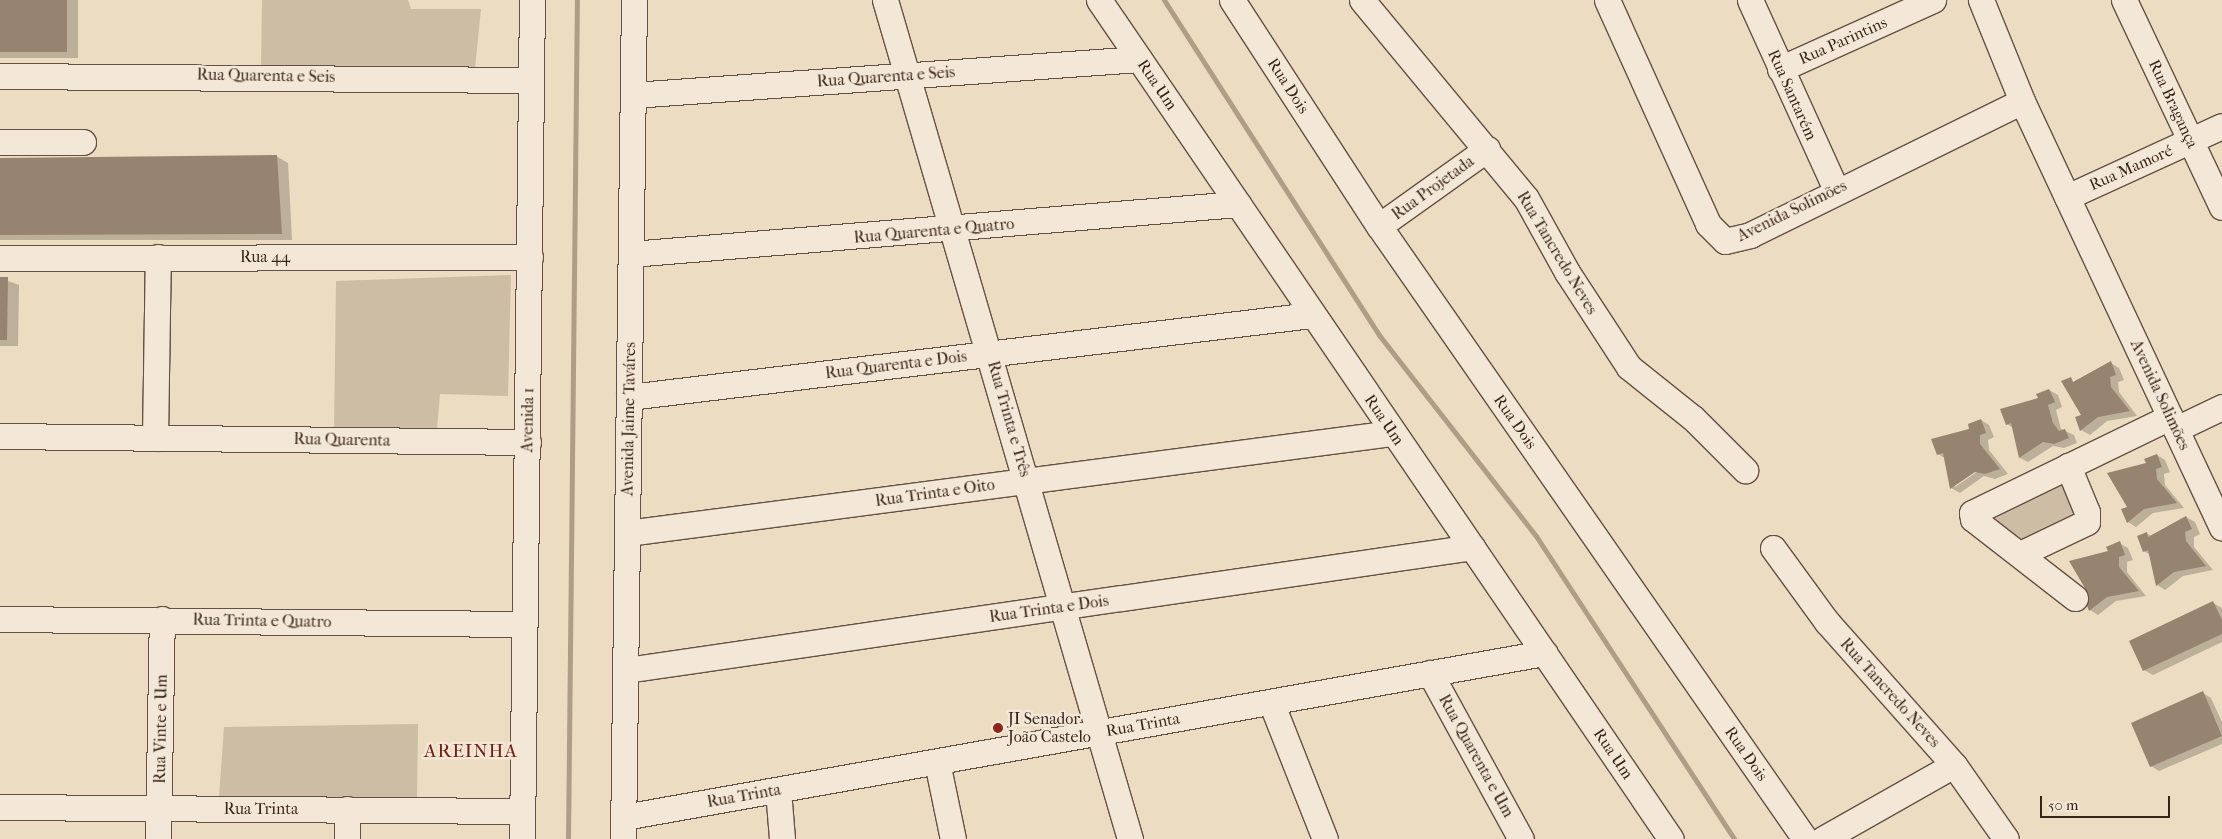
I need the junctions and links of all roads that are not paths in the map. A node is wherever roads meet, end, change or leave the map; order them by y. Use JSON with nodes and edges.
{"nodes":[{"id":1,"x":532,"y":0,"type":"edge"},
{"id":2,"x":634,"y":0,"type":"edge"},
{"id":3,"x":885,"y":0,"type":"edge"},
{"id":4,"x":1099,"y":0,"type":"edge"},
{"id":5,"x":1232,"y":0,"type":"edge"},
{"id":6,"x":1362,"y":0,"type":"edge"},
{"id":7,"x":1607,"y":0,"type":"edge"},
{"id":8,"x":1750,"y":0,"type":"edge"},
{"id":9,"x":1933,"y":0,"type":"edge"},
{"id":10,"x":1981,"y":0,"type":"edge"},
{"id":11,"x":2124,"y":0,"type":"edge"},
{"id":12,"x":1892,"y":8,"type":"edge"},
{"id":13,"x":1139,"y":59,"type":"junction"},
{"id":14,"x":1780,"y":69,"type":"junction"},
{"id":15,"x":0,"y":76,"type":"edge"},
{"id":16,"x":908,"y":76,"type":"junction"},
{"id":17,"x":531,"y":80,"type":"junction"},
{"id":18,"x":633,"y":95,"type":"junction"},
{"id":19,"x":2022,"y":101,"type":"junction"},
{"id":20,"x":2222,"y":126,"type":"edge"},
{"id":21,"x":2191,"y":140,"type":"junction"},
{"id":22,"x":0,"y":142,"type":"edge"},
{"id":23,"x":83,"y":142,"type":"dead end"},
{"id":24,"x":1487,"y":149,"type":"junction"},
{"id":25,"x":1836,"y":190,"type":"junction"},
{"id":26,"x":2067,"y":196,"type":"junction"},
{"id":27,"x":1238,"y":204,"type":"junction"},
{"id":28,"x":2222,"y":207,"type":"edge"},
{"id":29,"x":1379,"y":226,"type":"junction"},
{"id":30,"x":955,"y":231,"type":"junction"},
{"id":31,"x":631,"y":254,"type":"junction"},
{"id":32,"x":158,"y":257,"type":"junction"},
{"id":33,"x":530,"y":257,"type":"junction"},
{"id":34,"x":0,"y":258,"type":"edge"},
{"id":35,"x":1312,"y":315,"type":"junction"},
{"id":36,"x":990,"y":354,"type":"junction"},
{"id":37,"x":629,"y":397,"type":"junction"},
{"id":38,"x":2222,"y":407,"type":"edge"},
{"id":39,"x":2173,"y":423,"type":"junction"},
{"id":40,"x":1392,"y":433,"type":"junction"},
{"id":41,"x":0,"y":436,"type":"edge"},
{"id":42,"x":155,"y":438,"type":"junction"},
{"id":43,"x":528,"y":442,"type":"junction"},
{"id":44,"x":2068,"y":466,"type":"junction"},
{"id":45,"x":1745,"y":470,"type":"dead end"},
{"id":46,"x":1026,"y":480,"type":"junction"},
{"id":47,"x":2222,"y":527,"type":"edge"},
{"id":48,"x":627,"y":533,"type":"junction"},
{"id":49,"x":1472,"y":547,"type":"junction"},
{"id":50,"x":1773,"y":548,"type":"dead end"},
{"id":51,"x":2020,"y":554,"type":"junction"},
{"id":52,"x":2075,"y":598,"type":"dead end"},
{"id":53,"x":1063,"y":606,"type":"junction"},
{"id":54,"x":0,"y":619,"type":"edge"},
{"id":55,"x":162,"y":620,"type":"junction"},
{"id":56,"x":524,"y":624,"type":"junction"},
{"id":57,"x":1544,"y":653,"type":"junction"},
{"id":58,"x":626,"y":670,"type":"junction"},
{"id":59,"x":1430,"y":673,"type":"junction"},
{"id":60,"x":1272,"y":702,"type":"junction"},
{"id":61,"x":1099,"y":732,"type":"junction"},
{"id":62,"x":937,"y":762,"type":"junction"},
{"id":63,"x":1954,"y":766,"type":"junction"},
{"id":64,"x":778,"y":790,"type":"junction"},
{"id":65,"x":0,"y":807,"type":"edge"},
{"id":66,"x":160,"y":808,"type":"junction"},
{"id":67,"x":347,"y":809,"type":"junction"},
{"id":68,"x":522,"y":811,"type":"junction"},
{"id":69,"x":624,"y":828,"type":"edge"},
{"id":70,"x":158,"y":839,"type":"edge"},
{"id":71,"x":347,"y":839,"type":"edge"},
{"id":72,"x":522,"y":839,"type":"edge"},
{"id":73,"x":782,"y":839,"type":"edge"},
{"id":74,"x":953,"y":839,"type":"edge"},
{"id":75,"x":1130,"y":839,"type":"edge"},
{"id":76,"x":1325,"y":839,"type":"edge"},
{"id":77,"x":1521,"y":839,"type":"edge"},
{"id":78,"x":1671,"y":839,"type":"edge"},
{"id":79,"x":1805,"y":839,"type":"edge"},
{"id":80,"x":1824,"y":839,"type":"edge"},
{"id":81,"x":2006,"y":839,"type":"edge"}],
"edges":[{"from":1,"to":17,"type":"street","name":"Avenida 1"},
{"from":2,"to":18,"type":"street","name":"Avenida Jaime Taváres"},
{"from":3,"to":16,"type":"street","name":"Rua Trinta e Três"},
{"from":4,"to":13,"type":"street","name":"Rua Um"},
{"from":5,"to":29,"type":"street","name":"Rua Dois"},
{"from":6,"to":24,"type":"street","name":"Rua Tancredo Neves"},
{"from":7,"to":25,"type":"street","name":"Avenida Solimões"},
{"from":8,"to":14,"type":"street","name":"Rua Santarém"},
{"from":9,"to":12,"type":"street","name":"Rua Parintins"},
{"from":10,"to":19,"type":"street","name":"Avenida Solimões"},
{"from":11,"to":21,"type":"street","name":"Rua Bragança"},
{"from":12,"to":14,"type":"street","name":"Rua Parintins"},
{"from":13,"to":16,"type":"street","name":"Rua Quarenta e Seis"},
{"from":13,"to":27,"type":"street","name":"Rua Um"},
{"from":14,"to":25,"type":"street","name":"Rua Santarém"},
{"from":15,"to":17,"type":"street","name":"Rua Quarenta e Seis"},
{"from":16,"to":18,"type":"street","name":"Rua Quarenta e Seis"},
{"from":16,"to":30,"type":"street","name":"Rua Trinta e Três"},
{"from":17,"to":33,"type":"street","name":"Avenida 1"},
{"from":18,"to":31,"type":"street","name":"Avenida Jaime Taváres"},
{"from":19,"to":25,"type":"street","name":"Avenida Solimões"},
{"from":19,"to":26,"type":"street","name":"Avenida Solimões"},
{"from":20,"to":21,"type":"street","name":"Rua Mamoré"},
{"from":21,"to":26,"type":"street","name":"Rua Mamoré"},
{"from":21,"to":28,"type":"street","name":"Rua Bragança"},
{"from":22,"to":23,"type":"street"},
{"from":24,"to":29,"type":"street","name":"Rua Projetada"},
{"from":24,"to":45,"type":"street","name":"Rua Tancredo Neves"},
{"from":26,"to":39,"type":"street","name":"Avenida Solimões"},
{"from":27,"to":30,"type":"street","name":"Rua Quarenta e Quatro"},
{"from":27,"to":35,"type":"street","name":"Rua Um"},
{"from":29,"to":79,"type":"street","name":"Rua Dois"},
{"from":30,"to":31,"type":"street","name":"Rua Quarenta e Quatro"},
{"from":30,"to":36,"type":"street","name":"Rua Trinta e Três"},
{"from":31,"to":37,"type":"street","name":"Avenida Jaime Taváres"},
{"from":32,"to":33,"type":"street","name":"Rua 44"},
{"from":32,"to":34,"type":"street","name":"Rua 44"},
{"from":32,"to":42,"type":"street"},
{"from":33,"to":43,"type":"street","name":"Avenida 1"},
{"from":35,"to":36,"type":"street","name":"Rua Quarenta e Dois"},
{"from":35,"to":40,"type":"street","name":"Rua Um"},
{"from":36,"to":37,"type":"street","name":"Rua Quarenta e Dois"},
{"from":36,"to":46,"type":"street","name":"Rua Trinta e Três"},
{"from":37,"to":48,"type":"street","name":"Avenida Jaime Taváres"},
{"from":38,"to":39,"type":"street"},
{"from":39,"to":44,"type":"street"},
{"from":39,"to":47,"type":"street","name":"Avenida Solimões"},
{"from":40,"to":46,"type":"street","name":"Rua Trinta e Oito"},
{"from":40,"to":49,"type":"street","name":"Rua Um"},
{"from":41,"to":42,"type":"street","name":"Rua Quarenta"},
{"from":42,"to":43,"type":"street","name":"Rua Quarenta"},
{"from":43,"to":56,"type":"street","name":"Avenida 1"},
{"from":44,"to":51,"type":"street"},
{"from":44,"to":51,"type":"street"},
{"from":46,"to":48,"type":"street","name":"Rua Trinta e Oito"},
{"from":46,"to":53,"type":"street","name":"Rua Trinta e Três"},
{"from":48,"to":58,"type":"street","name":"Avenida Jaime Taváres"},
{"from":49,"to":53,"type":"street","name":"Rua Trinta e Dois"},
{"from":49,"to":57,"type":"street","name":"Rua Um"},
{"from":50,"to":63,"type":"street","name":"Rua Tancredo Neves"},
{"from":51,"to":52,"type":"street"},
{"from":53,"to":58,"type":"street","name":"Rua Trinta e Dois"},
{"from":53,"to":61,"type":"street","name":"Rua Trinta e Três"},
{"from":54,"to":55,"type":"street","name":"Rua Trinta e Quatro"},
{"from":55,"to":56,"type":"street","name":"Rua Trinta e Quatro"},
{"from":55,"to":66,"type":"street","name":"Rua Vinte e Um"},
{"from":56,"to":68,"type":"street","name":"Avenida 1"},
{"from":57,"to":59,"type":"street","name":"Rua Trinta"},
{"from":57,"to":78,"type":"street","name":"Rua Um"},
{"from":58,"to":69,"type":"street","name":"Avenida Jaime Taváres"},
{"from":59,"to":60,"type":"street","name":"Rua Trinta"},
{"from":59,"to":77,"type":"street","name":"Rua Quarenta e Um"},
{"from":60,"to":61,"type":"street","name":"Rua Trinta"},
{"from":60,"to":76,"type":"street"},
{"from":61,"to":62,"type":"street","name":"Rua Trinta"},
{"from":61,"to":75,"type":"street","name":"Rua Trinta e Três"},
{"from":62,"to":64,"type":"street","name":"Rua Trinta"},
{"from":62,"to":74,"type":"street"},
{"from":63,"to":80,"type":"street"},
{"from":63,"to":81,"type":"street","name":"Rua Tancredo Neves"},
{"from":64,"to":69,"type":"street","name":"Rua Trinta"},
{"from":64,"to":73,"type":"street"},
{"from":65,"to":66,"type":"street","name":"Rua Trinta"},
{"from":66,"to":67,"type":"street","name":"Rua Trinta"},
{"from":66,"to":70,"type":"street","name":"Rua Vinte e Um"},
{"from":67,"to":68,"type":"street","name":"Rua Trinta"},
{"from":67,"to":71,"type":"street"},
{"from":68,"to":72,"type":"street","name":"Avenida 1"}]}
